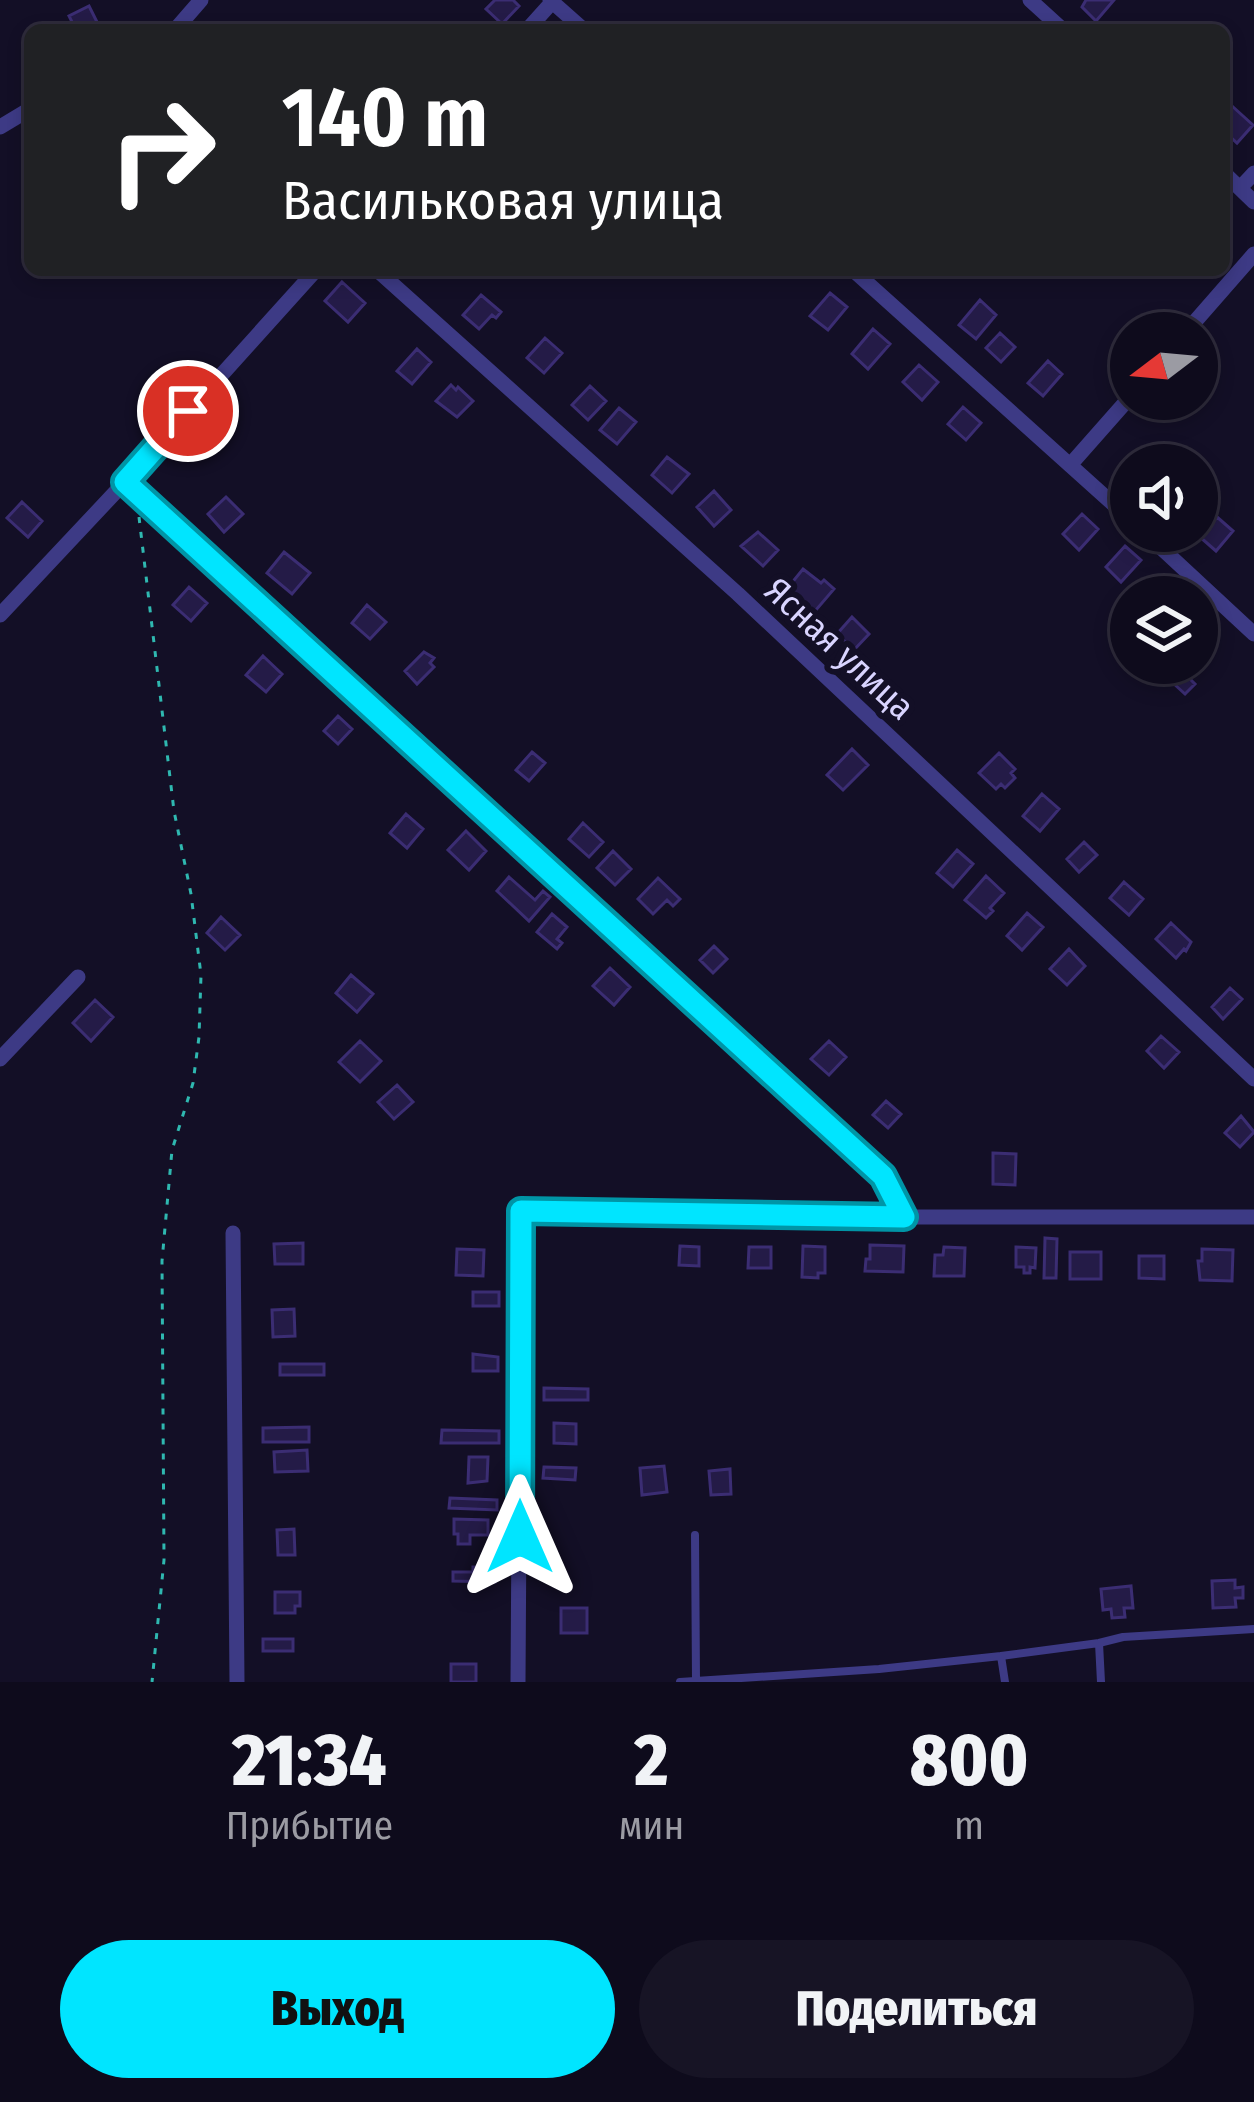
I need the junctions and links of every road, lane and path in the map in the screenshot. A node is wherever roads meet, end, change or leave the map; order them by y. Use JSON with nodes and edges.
{"nodes":[{"id":1,"x":201,"y":0,"type":"edge"},
{"id":2,"x":1030,"y":0,"type":"edge"},
{"id":3,"x":552,"y":1,"type":"edge"},
{"id":4,"x":180,"y":24,"type":"edge"},
{"id":5,"x":532,"y":24,"type":"edge"},
{"id":6,"x":577,"y":24,"type":"edge"},
{"id":7,"x":1057,"y":24,"type":"edge"},
{"id":8,"x":1254,"y":173,"type":"edge"},
{"id":9,"x":1230,"y":179,"type":"edge"},
{"id":10,"x":1240,"y":188,"type":"junction"},
{"id":11,"x":1254,"y":202,"type":"edge"},
{"id":12,"x":1254,"y":254,"type":"edge"},
{"id":13,"x":311,"y":276,"type":"edge"},
{"id":14,"x":384,"y":276,"type":"edge"},
{"id":15,"x":860,"y":276,"type":"edge"},
{"id":16,"x":1203,"y":312,"type":"edge"},
{"id":17,"x":1110,"y":419,"type":"edge"},
{"id":18,"x":1071,"y":464,"type":"junction"},
{"id":19,"x":125,"y":482,"type":"junction"},
{"id":20,"x":1110,"y":500,"type":"edge"},
{"id":21,"x":1166,"y":552,"type":"edge"},
{"id":22,"x":0,"y":615,"type":"edge"},
{"id":23,"x":1254,"y":634,"type":"edge"},
{"id":24,"x":78,"y":977,"type":"dead end"},
{"id":25,"x":0,"y":1059,"type":"edge"},
{"id":26,"x":1254,"y":1078,"type":"edge"},
{"id":27,"x":1254,"y":1216,"type":"edge"},
{"id":28,"x":904,"y":1217,"type":"junction"},
{"id":29,"x":233,"y":1233,"type":"dead end"},
{"id":30,"x":694,"y":1535,"type":"dead end"},
{"id":31,"x":1254,"y":1629,"type":"edge"},
{"id":32,"x":1099,"y":1643,"type":"junction"},
{"id":33,"x":1001,"y":1656,"type":"junction"},
{"id":34,"x":152,"y":1682,"type":"edge"},
{"id":35,"x":237,"y":1682,"type":"edge"},
{"id":36,"x":518,"y":1682,"type":"edge"},
{"id":37,"x":680,"y":1682,"type":"edge"},
{"id":38,"x":697,"y":1682,"type":"edge"},
{"id":39,"x":1005,"y":1682,"type":"edge"},
{"id":40,"x":1101,"y":1682,"type":"edge"}],
"edges":[{"from":1,"to":4,"type":"street"},
{"from":2,"to":7,"type":"street"},
{"from":3,"to":5,"type":"street"},
{"from":3,"to":6,"type":"street"},
{"from":8,"to":10,"type":"street"},
{"from":9,"to":10,"type":"street"},
{"from":10,"to":11,"type":"street"},
{"from":12,"to":16,"type":"street"},
{"from":13,"to":19,"type":"street"},
{"from":14,"to":26,"type":"street","name":"Ясная улица"},
{"from":15,"to":18,"type":"street"},
{"from":17,"to":18,"type":"street"},
{"from":18,"to":20,"type":"street"},
{"from":19,"to":22,"type":"street"},
{"from":19,"to":28,"type":"street"},
{"from":19,"to":34,"type":"path"},
{"from":21,"to":23,"type":"street"},
{"from":24,"to":25,"type":"street"},
{"from":27,"to":28,"type":"street"},
{"from":28,"to":36,"type":"street"},
{"from":29,"to":35,"type":"street"},
{"from":30,"to":38,"type":"lane"},
{"from":31,"to":32,"type":"lane"},
{"from":32,"to":33,"type":"lane"},
{"from":32,"to":40,"type":"lane"},
{"from":33,"to":38,"type":"lane"},
{"from":33,"to":39,"type":"lane"},
{"from":37,"to":38,"type":"lane"}]}
